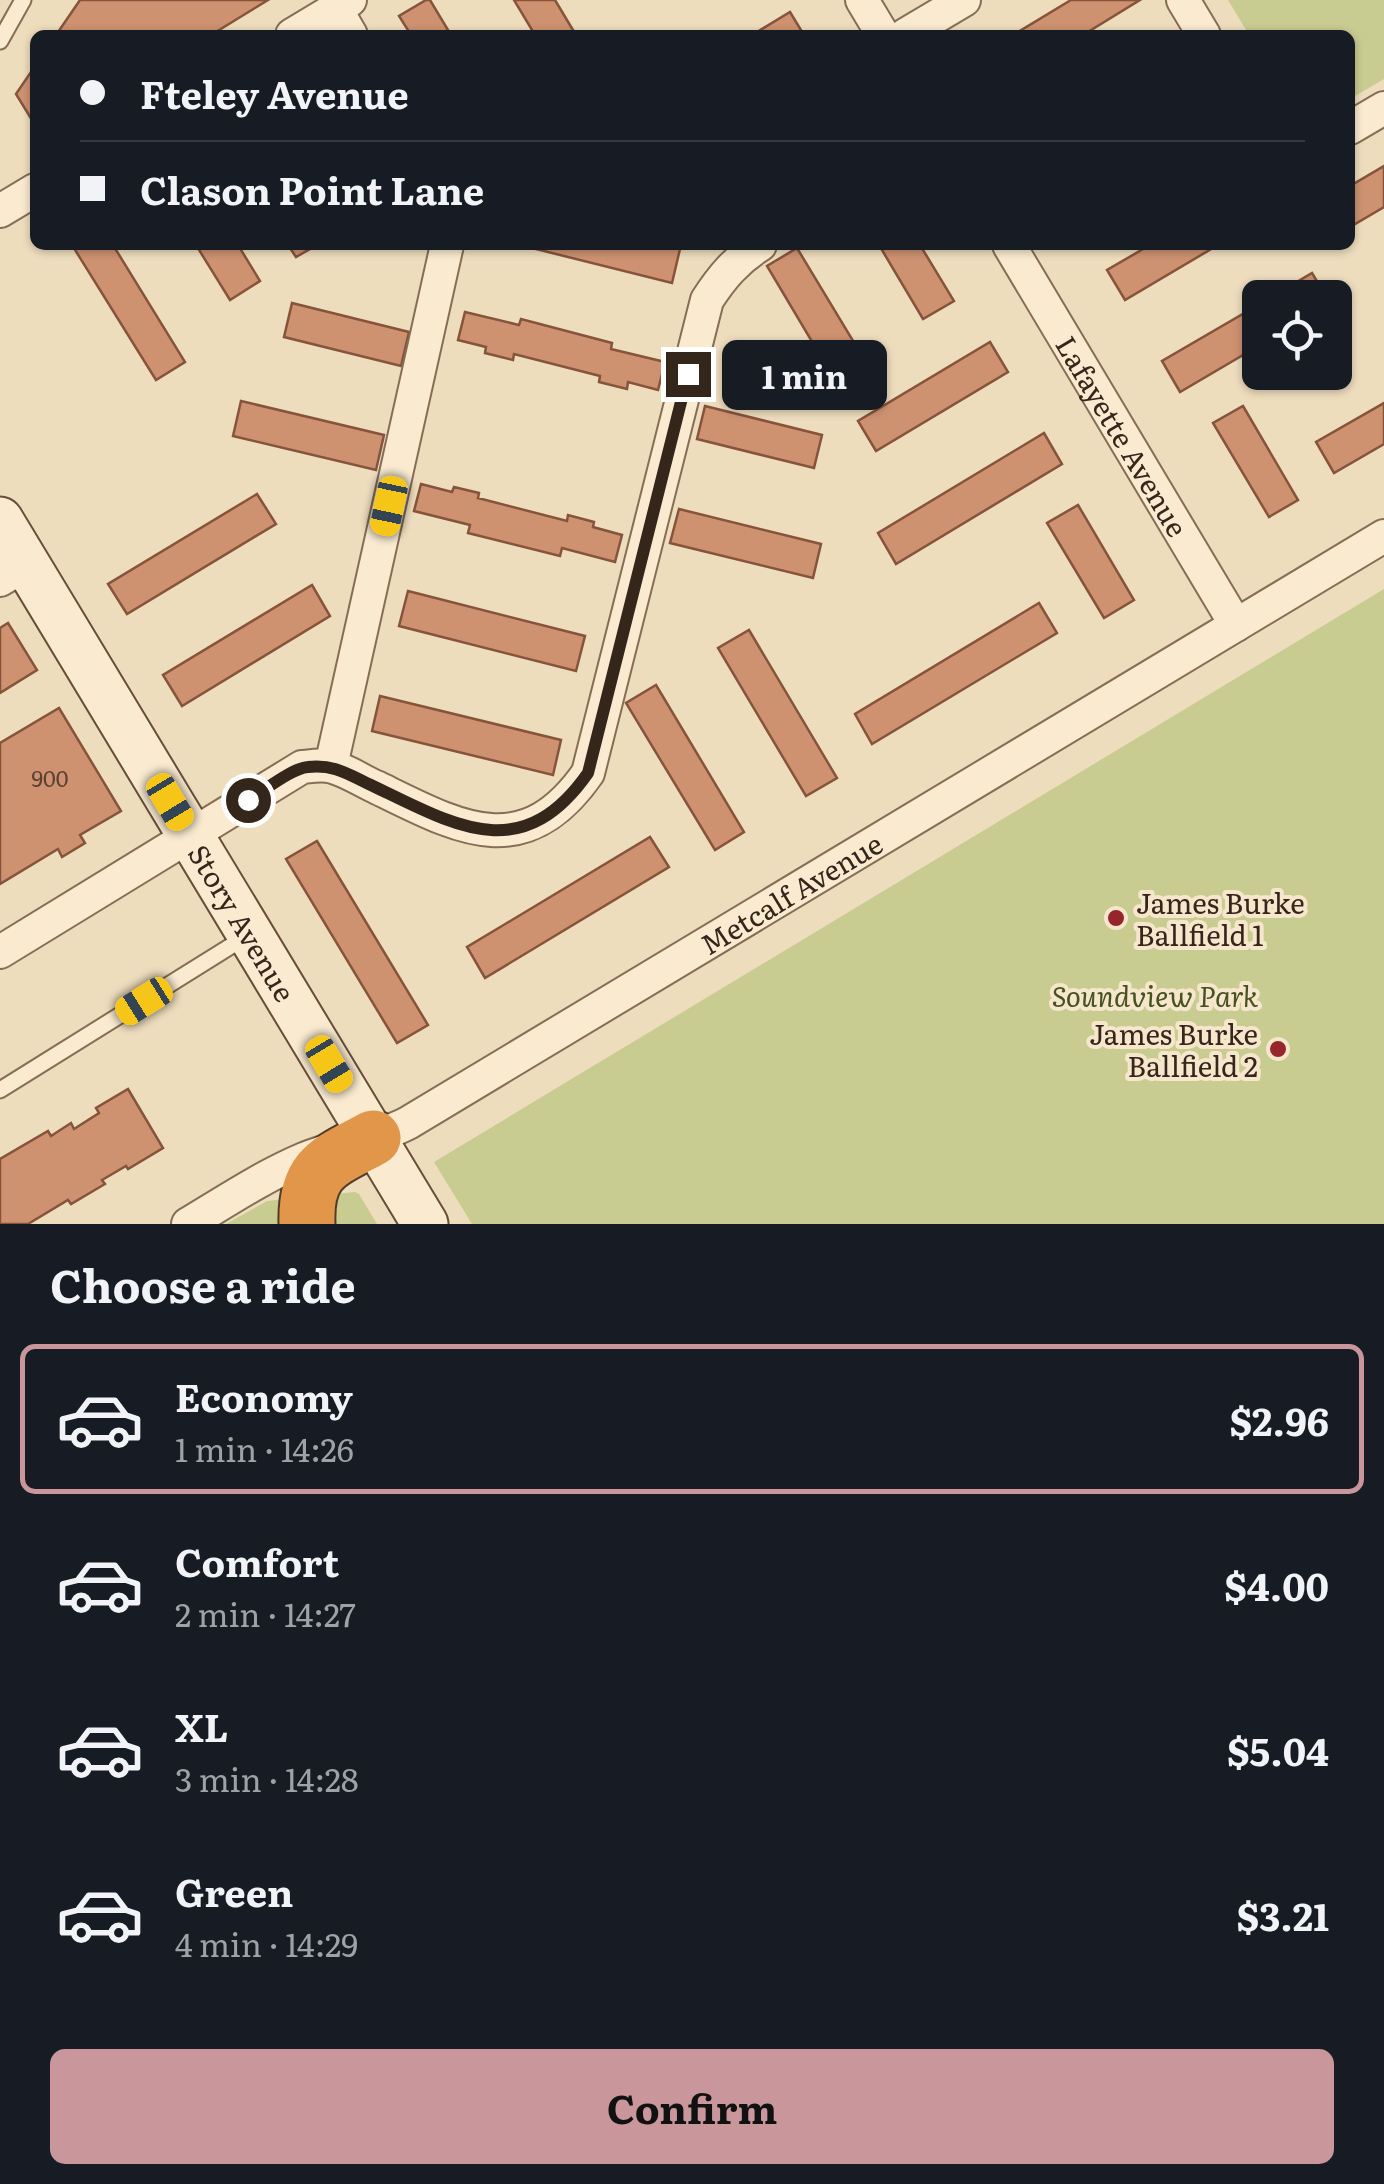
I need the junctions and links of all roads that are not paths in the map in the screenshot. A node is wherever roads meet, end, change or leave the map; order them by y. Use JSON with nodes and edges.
{"nodes":[{"id":1,"x":23,"y":0,"type":"edge"},
{"id":2,"x":862,"y":0,"type":"edge"},
{"id":3,"x":964,"y":0,"type":"edge"},
{"id":4,"x":1182,"y":0,"type":"edge"},
{"id":5,"x":346,"y":14,"type":"edge"},
{"id":6,"x":305,"y":30,"type":"edge"},
{"id":7,"x":880,"y":30,"type":"edge"},
{"id":8,"x":913,"y":30,"type":"edge"},
{"id":9,"x":1201,"y":30,"type":"edge"},
{"id":10,"x":0,"y":42,"type":"edge"},
{"id":11,"x":1384,"y":108,"type":"edge"},
{"id":12,"x":1355,"y":125,"type":"edge"},
{"id":13,"x":30,"y":193,"type":"edge"},
{"id":14,"x":0,"y":210,"type":"edge"},
{"id":15,"x":446,"y":250,"type":"edge"},
{"id":16,"x":752,"y":250,"type":"edge"},
{"id":17,"x":1012,"y":250,"type":"edge"},
{"id":18,"x":0,"y":520,"type":"edge"},
{"id":19,"x":1384,"y":536,"type":"edge"},
{"id":20,"x":14,"y":572,"type":"edge"},
{"id":21,"x":1236,"y":625,"type":"junction"},
{"id":22,"x":331,"y":766,"type":"junction"},
{"id":23,"x":190,"y":836,"type":"junction"},
{"id":24,"x":250,"y":934,"type":"junction"},
{"id":25,"x":0,"y":952,"type":"edge"},
{"id":26,"x":0,"y":1090,"type":"edge"},
{"id":27,"x":373,"y":1138,"type":"junction"},
{"id":28,"x":188,"y":1224,"type":"edge"},
{"id":29,"x":308,"y":1224,"type":"edge"},
{"id":30,"x":425,"y":1224,"type":"edge"}],
"edges":[{"from":1,"to":10,"type":"lane"},
{"from":2,"to":7,"type":"street"},
{"from":3,"to":8,"type":"street"},
{"from":4,"to":9,"type":"street"},
{"from":5,"to":6,"type":"street"},
{"from":11,"to":12,"type":"street"},
{"from":13,"to":14,"type":"street"},
{"from":15,"to":22,"type":"street"},
{"from":16,"to":22,"type":"street"},
{"from":17,"to":21,"type":"street","name":"Lafayette Avenue"},
{"from":18,"to":20,"type":"street","name":"Story Avenue"},
{"from":19,"to":21,"type":"street","name":"Metcalf Avenue"},
{"from":20,"to":23,"type":"street","name":"Story Avenue"},
{"from":21,"to":27,"type":"street","name":"Metcalf Avenue"},
{"from":22,"to":23,"type":"street"},
{"from":23,"to":24,"type":"street","name":"Story Avenue"},
{"from":23,"to":25,"type":"street"},
{"from":24,"to":26,"type":"lane"},
{"from":24,"to":27,"type":"street","name":"Story Avenue"},
{"from":27,"to":28,"type":"street","name":"Metcalf Avenue"},
{"from":27,"to":29,"type":"highway"},
{"from":27,"to":30,"type":"street","name":"Story Avenue"}]}
